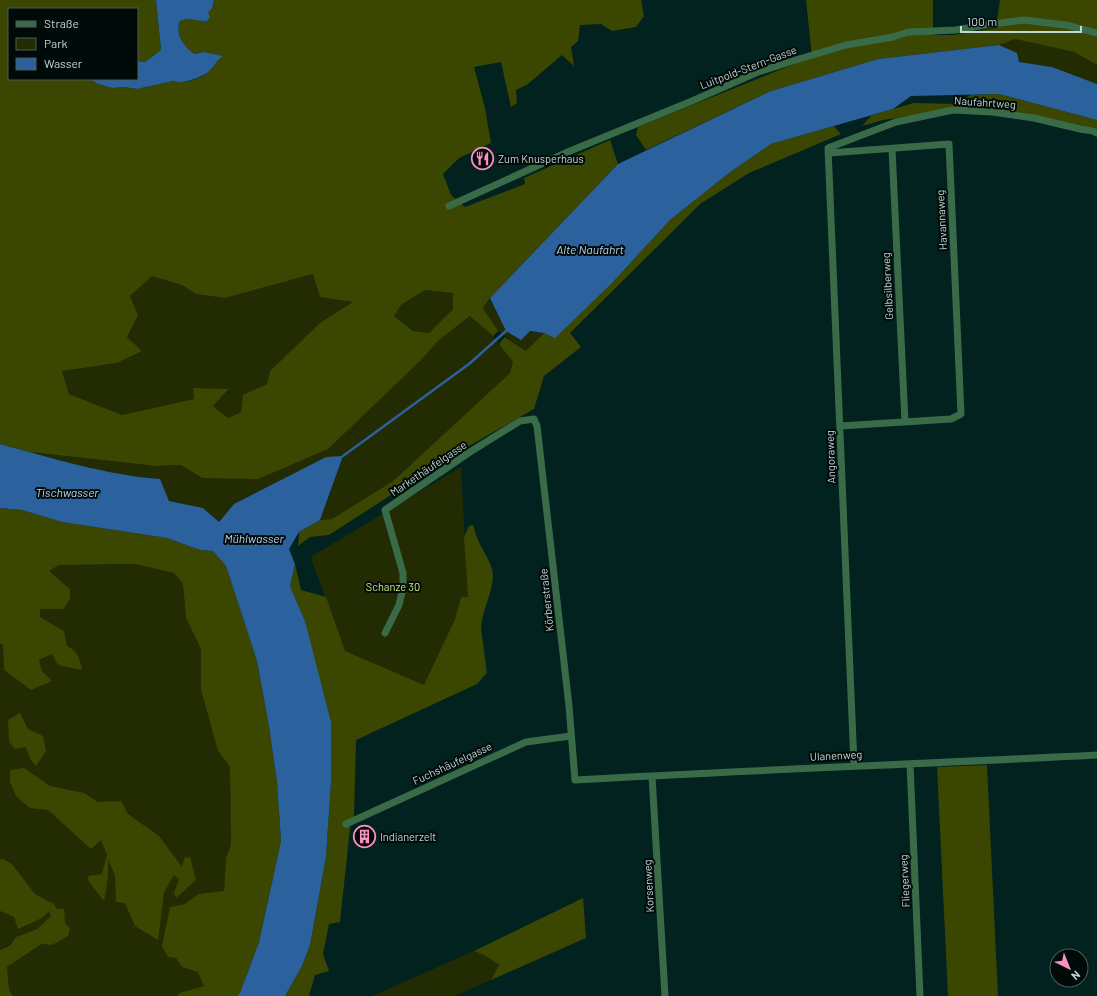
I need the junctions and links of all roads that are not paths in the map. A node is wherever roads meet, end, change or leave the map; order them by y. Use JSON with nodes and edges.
{"nodes":[{"id":1,"x":1097,"y":33,"type":"edge"},
{"id":2,"x":1097,"y":133,"type":"edge"},
{"id":3,"x":892,"y":148,"type":"junction"},
{"id":4,"x":828,"y":151,"type":"junction"},
{"id":5,"x":449,"y":206,"type":"dead end"},
{"id":6,"x":534,"y":419,"type":"joint"},
{"id":7,"x":904,"y":422,"type":"junction"},
{"id":8,"x":840,"y":426,"type":"junction"},
{"id":9,"x":385,"y":633,"type":"dead end"},
{"id":10,"x":571,"y":736,"type":"junction"},
{"id":11,"x":1097,"y":755,"type":"edge"},
{"id":12,"x":910,"y":764,"type":"junction"},
{"id":13,"x":854,"y":765,"type":"junction"},
{"id":14,"x":652,"y":776,"type":"junction"},
{"id":15,"x":575,"y":780,"type":"joint"},
{"id":16,"x":346,"y":824,"type":"dead end"},
{"id":17,"x":665,"y":996,"type":"edge"},
{"id":18,"x":920,"y":996,"type":"edge"}],
"edges":[{"from":1,"to":5,"type":"street","name":"Luitpold-Stern-Gasse"},
{"from":2,"to":4,"type":"street","name":"Naufahrtweg"},
{"from":3,"to":4,"type":"street","name":"Havannaweg"},
{"from":3,"to":7,"type":"street","name":"Gelbsilberweg"},
{"from":3,"to":7,"type":"street","name":"Havannaweg"},
{"from":4,"to":8,"type":"street","name":"Angoraweg"},
{"from":6,"to":9,"type":"street","name":"Markethäufelgasse"},
{"from":6,"to":10,"type":"street","name":"Körberstraße"},
{"from":7,"to":8,"type":"street"},
{"from":8,"to":13,"type":"street","name":"Angoraweg"},
{"from":10,"to":15,"type":"street","name":"Körberstraße"},
{"from":10,"to":16,"type":"street","name":"Fuchshäufelgasse"},
{"from":11,"to":12,"type":"street","name":"Ulanenweg"},
{"from":12,"to":13,"type":"street","name":"Ulanenweg"},
{"from":12,"to":18,"type":"street","name":"Fliegerweg"},
{"from":13,"to":14,"type":"street","name":"Ulanenweg"},
{"from":14,"to":15,"type":"street","name":"Ulanenweg"},
{"from":14,"to":17,"type":"street","name":"Korsenweg"}]}
